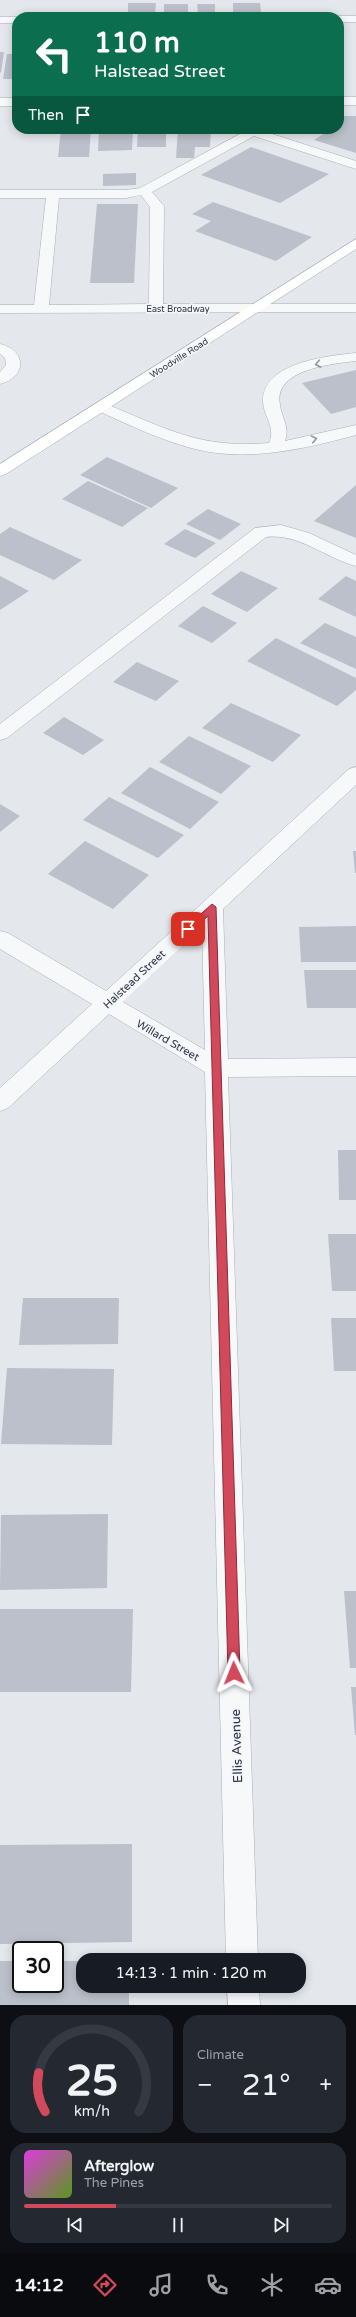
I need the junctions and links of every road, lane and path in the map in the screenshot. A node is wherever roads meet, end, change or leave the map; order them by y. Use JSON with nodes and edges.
{"nodes":[{"id":1,"x":356,"y":19,"type":"edge"},
{"id":2,"x":0,"y":20,"type":"edge"},
{"id":3,"x":12,"y":20,"type":"edge"},
{"id":4,"x":344,"y":20,"type":"edge"},
{"id":5,"x":344,"y":101,"type":"edge"},
{"id":6,"x":356,"y":101,"type":"edge"},
{"id":7,"x":0,"y":102,"type":"edge"},
{"id":8,"x":12,"y":102,"type":"edge"},
{"id":9,"x":249,"y":134,"type":"edge"},
{"id":10,"x":267,"y":134,"type":"edge"},
{"id":11,"x":356,"y":165,"type":"edge"},
{"id":12,"x":144,"y":191,"type":"junction"},
{"id":13,"x":0,"y":194,"type":"edge"},
{"id":14,"x":52,"y":194,"type":"junction"},
{"id":15,"x":356,"y":243,"type":"edge"},
{"id":16,"x":356,"y":308,"type":"edge"},
{"id":17,"x":0,"y":309,"type":"edge"},
{"id":18,"x":41,"y":309,"type":"junction"},
{"id":19,"x":156,"y":309,"type":"junction"},
{"id":20,"x":256,"y":309,"type":"junction"},
{"id":21,"x":0,"y":348,"type":"edge"},
{"id":22,"x":356,"y":357,"type":"edge"},
{"id":23,"x":0,"y":380,"type":"edge"},
{"id":24,"x":101,"y":407,"type":"junction"},
{"id":25,"x":356,"y":430,"type":"edge"},
{"id":26,"x":275,"y":447,"type":"junction"},
{"id":27,"x":0,"y":470,"type":"edge"},
{"id":28,"x":356,"y":560,"type":"edge"},
{"id":29,"x":0,"y":734,"type":"edge"},
{"id":30,"x":356,"y":774,"type":"edge"},
{"id":31,"x":212,"y":907,"type":"junction"},
{"id":32,"x":0,"y":939,"type":"edge"},
{"id":33,"x":106,"y":1004,"type":"junction"},
{"id":34,"x":356,"y":1067,"type":"edge"},
{"id":35,"x":217,"y":1068,"type":"junction"},
{"id":36,"x":0,"y":1102,"type":"edge"},
{"id":37,"x":242,"y":1953,"type":"edge"},
{"id":38,"x":243,"y":1993,"type":"edge"},
{"id":39,"x":244,"y":2005,"type":"edge"}],
"edges":[{"from":1,"to":4,"type":"street"},
{"from":2,"to":3,"type":"street"},
{"from":5,"to":6,"type":"street"},
{"from":7,"to":8,"type":"street"},
{"from":9,"to":12,"type":"street"},
{"from":10,"to":11,"type":"street"},
{"from":12,"to":14,"type":"street"},
{"from":12,"to":19,"type":"street"},
{"from":13,"to":14,"type":"street"},
{"from":14,"to":18,"type":"street"},
{"from":15,"to":20,"type":"main road","name":"Woodville Road"},
{"from":16,"to":20,"type":"street","name":"East Broadway"},
{"from":17,"to":18,"type":"street","name":"East Broadway"},
{"from":18,"to":19,"type":"street","name":"East Broadway"},
{"from":19,"to":20,"type":"street","name":"East Broadway"},
{"from":20,"to":24,"type":"main road","name":"Woodville Road"},
{"from":21,"to":23,"type":"street"},
{"from":22,"to":26,"type":"street","one_way":true},
{"from":24,"to":26,"type":"street"},
{"from":24,"to":27,"type":"main road","name":"Woodville Road"},
{"from":26,"to":25,"type":"street","one_way":true},
{"from":28,"to":29,"type":"street"},
{"from":30,"to":31,"type":"street","name":"Halstead Street"},
{"from":31,"to":33,"type":"street","name":"Halstead Street"},
{"from":31,"to":35,"type":"street","name":"Ellis Avenue"},
{"from":32,"to":33,"type":"street","name":"Willard Street"},
{"from":33,"to":35,"type":"street","name":"Willard Street"},
{"from":33,"to":36,"type":"street","name":"Halstead Street"},
{"from":34,"to":35,"type":"street"},
{"from":35,"to":37,"type":"street","name":"Ellis Avenue"},
{"from":38,"to":39,"type":"street"}]}
